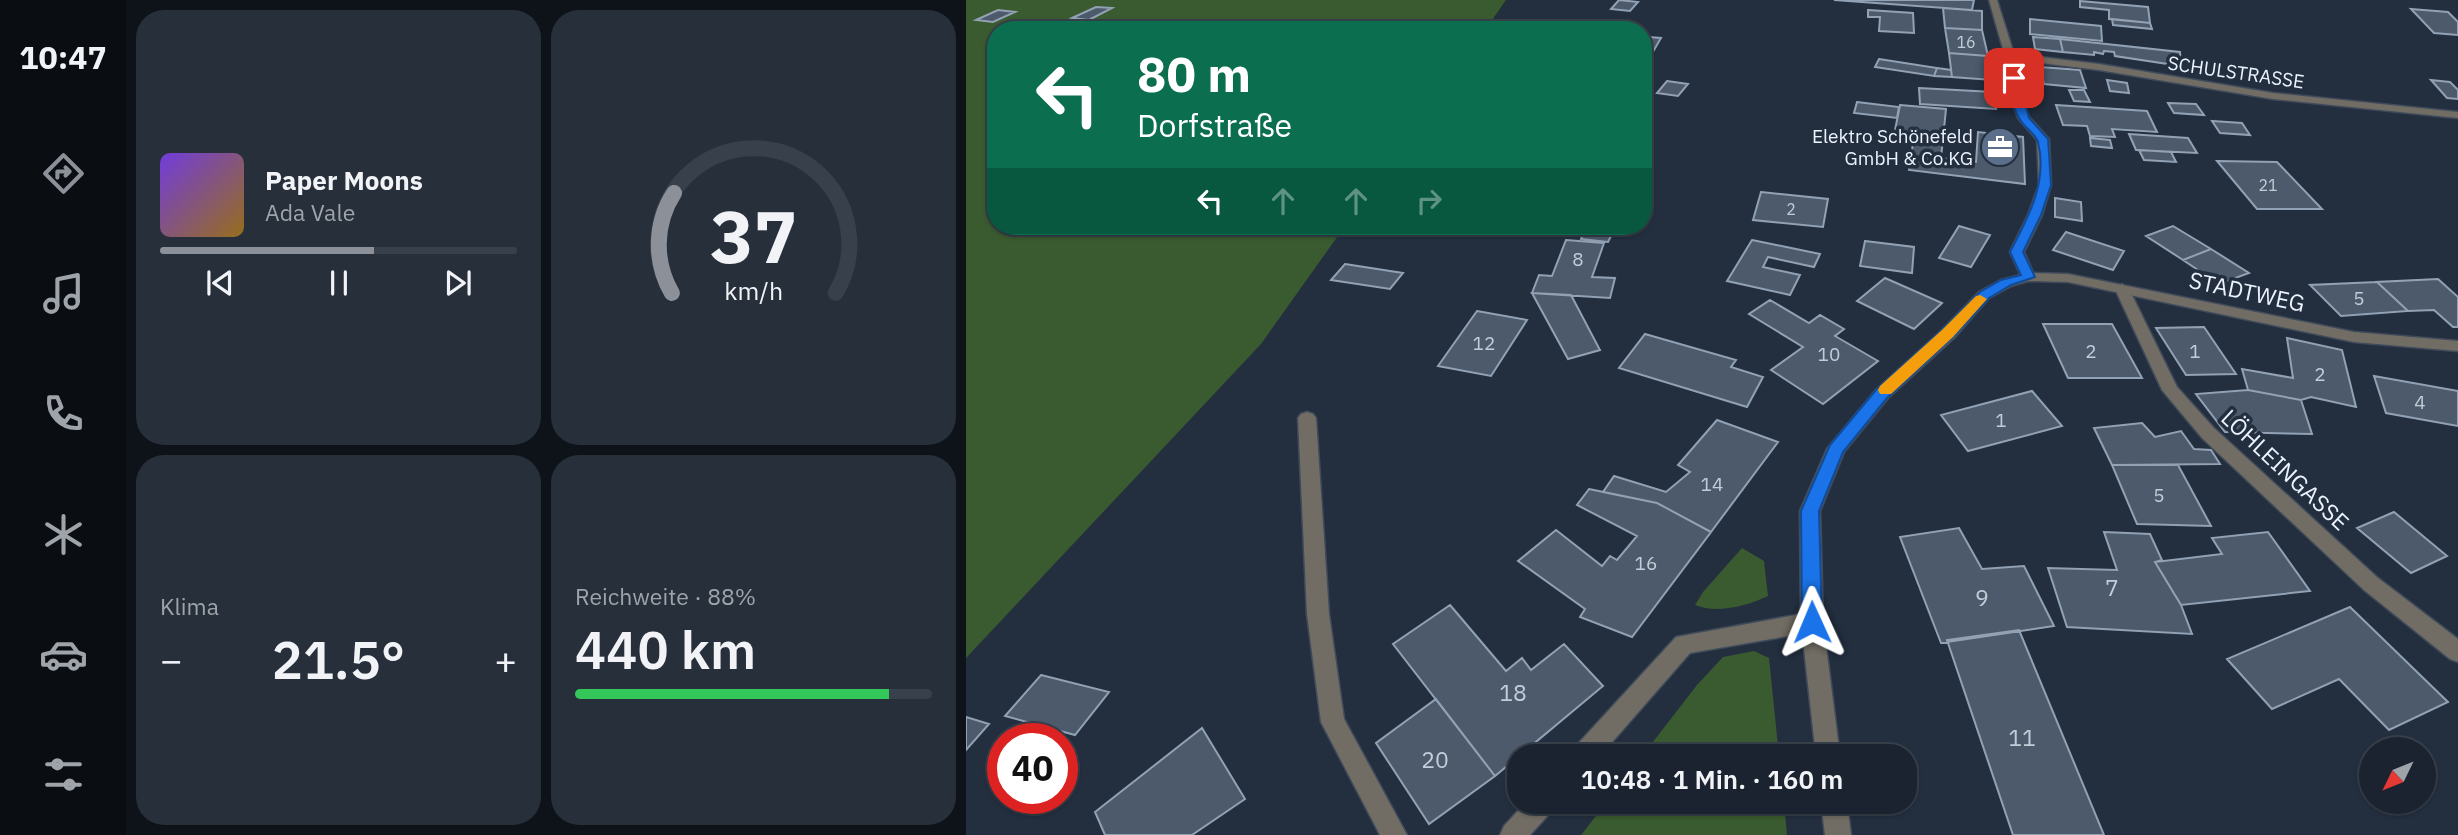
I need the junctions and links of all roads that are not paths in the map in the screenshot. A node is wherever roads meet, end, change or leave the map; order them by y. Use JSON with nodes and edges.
{"nodes":[{"id":1,"x":1993,"y":0,"type":"edge"},
{"id":2,"x":2010,"y":56,"type":"junction"},
{"id":3,"x":2458,"y":115,"type":"edge"},
{"id":4,"x":2028,"y":277,"type":"junction"},
{"id":5,"x":2122,"y":289,"type":"junction"},
{"id":6,"x":2458,"y":346,"type":"edge"},
{"id":7,"x":1307,"y":418,"type":"dead end"},
{"id":8,"x":1812,"y":622,"type":"junction"},
{"id":9,"x":2458,"y":652,"type":"edge"},
{"id":10,"x":1595,"y":744,"type":"edge"},
{"id":11,"x":1827,"y":744,"type":"edge"},
{"id":12,"x":1532,"y":814,"type":"edge"},
{"id":13,"x":1835,"y":814,"type":"edge"},
{"id":14,"x":1394,"y":835,"type":"edge"},
{"id":15,"x":1513,"y":835,"type":"edge"},
{"id":16,"x":1838,"y":835,"type":"edge"}],
"edges":[{"from":1,"to":2,"type":"street"},
{"from":2,"to":3,"type":"street","name":"SCHULSTRASSE"},
{"from":2,"to":4,"type":"street"},
{"from":4,"to":5,"type":"street","name":"STADTWEG"},
{"from":4,"to":8,"type":"street"},
{"from":5,"to":6,"type":"street","name":"STADTWEG"},
{"from":5,"to":9,"type":"street","name":"LÖHLEINGASSE"},
{"from":7,"to":14,"type":"street"},
{"from":8,"to":10,"type":"street"},
{"from":8,"to":11,"type":"street"},
{"from":12,"to":15,"type":"street"},
{"from":13,"to":16,"type":"street"}]}
